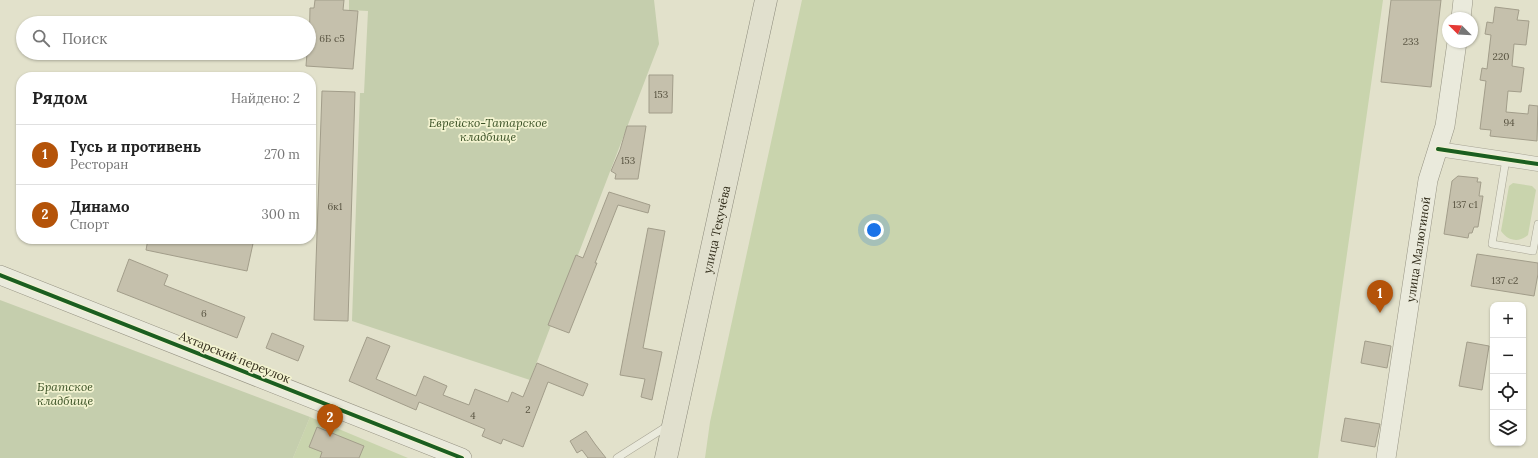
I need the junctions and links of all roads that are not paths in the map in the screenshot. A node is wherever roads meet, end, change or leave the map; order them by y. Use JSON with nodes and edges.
{"nodes":[{"id":1,"x":766,"y":0,"type":"edge"},
{"id":2,"x":1463,"y":0,"type":"edge"},
{"id":3,"x":1462,"y":12,"type":"edge"},
{"id":4,"x":1456,"y":48,"type":"edge"},
{"id":5,"x":1438,"y":149,"type":"junction"},
{"id":6,"x":1506,"y":159,"type":"junction"},
{"id":7,"x":1538,"y":164,"type":"edge"},
{"id":8,"x":1538,"y":224,"type":"edge"},
{"id":9,"x":0,"y":275,"type":"edge"},
{"id":10,"x":674,"y":421,"type":"junction"},
{"id":11,"x":462,"y":458,"type":"edge"},
{"id":12,"x":617,"y":458,"type":"edge"},
{"id":13,"x":666,"y":458,"type":"edge"},
{"id":14,"x":1386,"y":458,"type":"edge"}],
"edges":[{"from":1,"to":10,"type":"main road","name":"улица Текучёва"},
{"from":2,"to":3,"type":"street"},
{"from":4,"to":5,"type":"street","name":"улица Малюгиной"},
{"from":5,"to":6,"type":"street"},
{"from":5,"to":14,"type":"street","name":"улица Малюгиной"},
{"from":6,"to":7,"type":"street"},
{"from":6,"to":8,"type":"lane"},
{"from":9,"to":11,"type":"street","name":"Ахтарский переулок"},
{"from":10,"to":12,"type":"lane"},
{"from":10,"to":13,"type":"main road","name":"улица Текучёва"}]}
